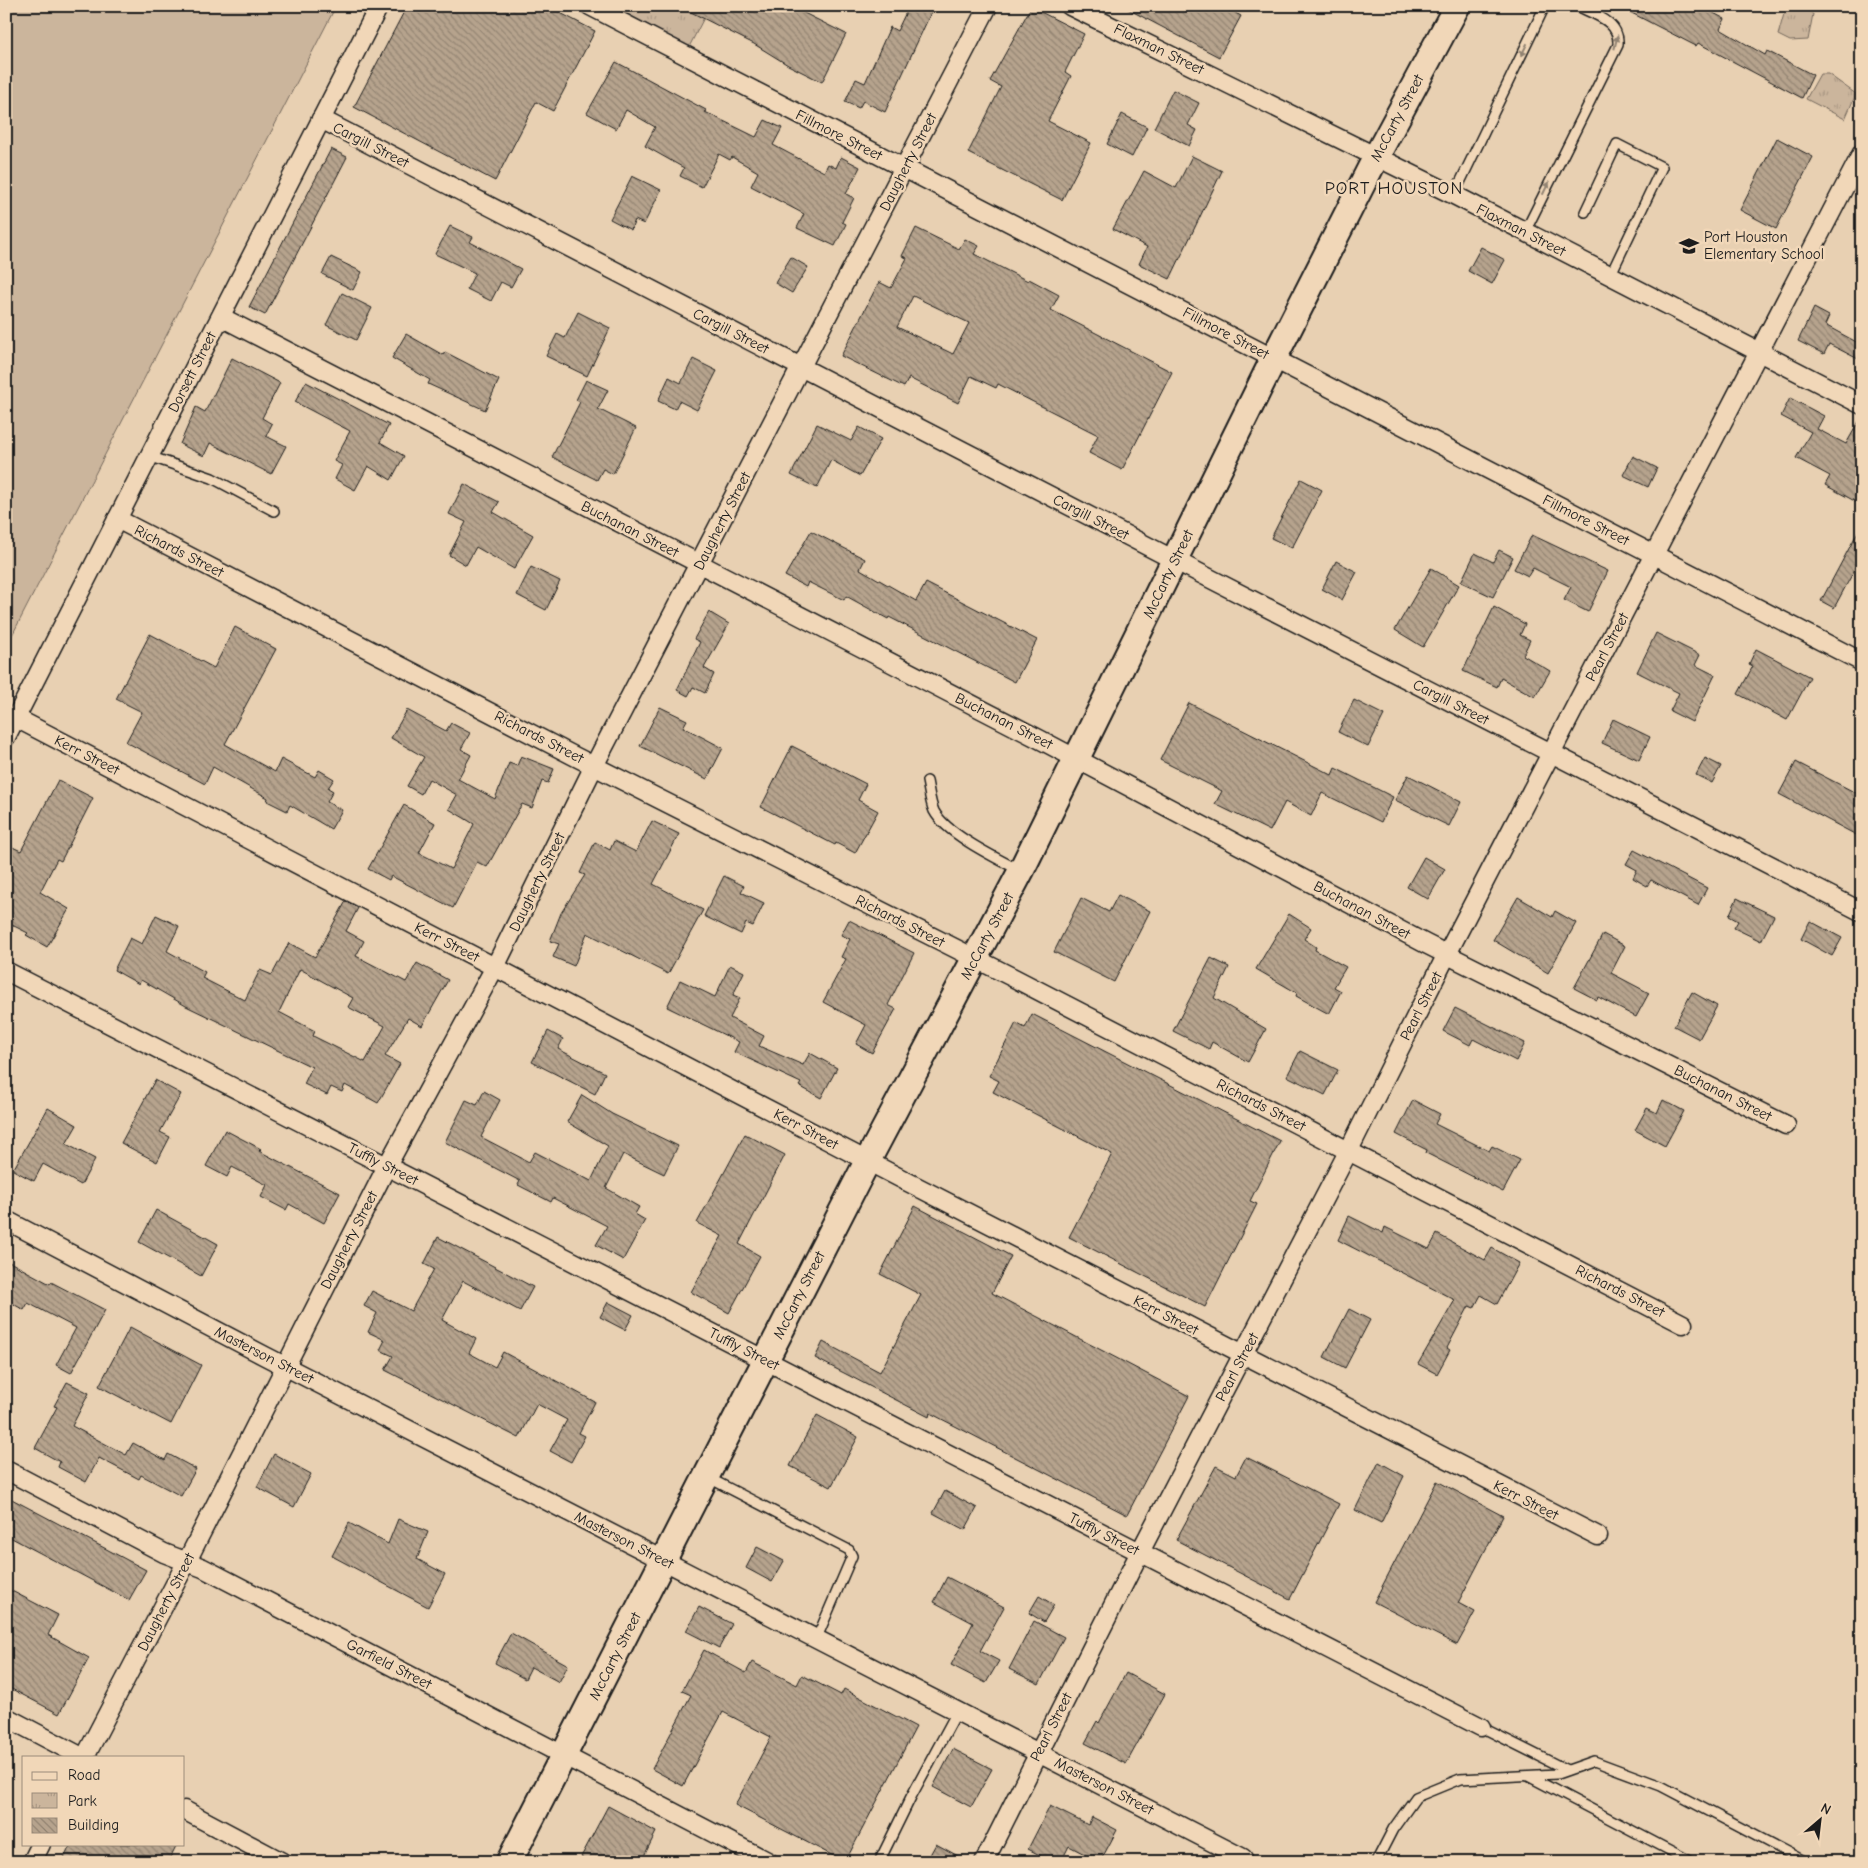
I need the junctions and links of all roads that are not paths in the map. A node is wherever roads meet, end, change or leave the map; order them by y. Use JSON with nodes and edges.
{"nodes":[{"id":1,"x":379,"y":6,"type":"edge"},
{"id":2,"x":590,"y":6,"type":"edge"},
{"id":3,"x":988,"y":6,"type":"edge"},
{"id":4,"x":1070,"y":6,"type":"edge"},
{"id":5,"x":1457,"y":6,"type":"edge"},
{"id":6,"x":1545,"y":6,"type":"edge"},
{"id":7,"x":1577,"y":6,"type":"edge"},
{"id":8,"x":321,"y":119,"type":"junction"},
{"id":9,"x":1861,"y":154,"type":"edge"},
{"id":10,"x":1376,"y":157,"type":"junction"},
{"id":11,"x":905,"y":169,"type":"junction"},
{"id":12,"x":1454,"y":195,"type":"junction"},
{"id":13,"x":1585,"y":212,"type":"dead end"},
{"id":14,"x":1525,"y":232,"type":"junction"},
{"id":15,"x":1610,"y":276,"type":"junction"},
{"id":16,"x":221,"y":317,"type":"junction"},
{"id":17,"x":1759,"y":352,"type":"junction"},
{"id":18,"x":1274,"y":358,"type":"junction"},
{"id":19,"x":801,"y":366,"type":"junction"},
{"id":20,"x":1862,"y":405,"type":"edge"},
{"id":21,"x":149,"y":456,"type":"junction"},
{"id":22,"x":274,"y":511,"type":"dead end"},
{"id":23,"x":117,"y":519,"type":"junction"},
{"id":24,"x":1655,"y":556,"type":"junction"},
{"id":25,"x":1175,"y":560,"type":"junction"},
{"id":26,"x":700,"y":565,"type":"junction"},
{"id":27,"x":1862,"y":662,"type":"edge"},
{"id":28,"x":16,"y":718,"type":"junction"},
{"id":29,"x":6,"y":737,"type":"edge"},
{"id":30,"x":1551,"y":753,"type":"junction"},
{"id":31,"x":1077,"y":759,"type":"junction"},
{"id":32,"x":594,"y":766,"type":"junction"},
{"id":33,"x":927,"y":781,"type":"dead end"},
{"id":34,"x":1021,"y":871,"type":"junction"},
{"id":35,"x":1862,"y":912,"type":"edge"},
{"id":36,"x":1447,"y":954,"type":"junction"},
{"id":37,"x":975,"y":958,"type":"junction"},
{"id":38,"x":495,"y":967,"type":"junction"},
{"id":39,"x":6,"y":970,"type":"edge"},
{"id":40,"x":1786,"y":1125,"type":"dead end"},
{"id":41,"x":1349,"y":1150,"type":"junction"},
{"id":42,"x":867,"y":1162,"type":"junction"},
{"id":43,"x":387,"y":1166,"type":"junction"},
{"id":44,"x":6,"y":1220,"type":"edge"},
{"id":45,"x":1683,"y":1324,"type":"dead end"},
{"id":46,"x":1244,"y":1356,"type":"junction"},
{"id":47,"x":765,"y":1360,"type":"junction"},
{"id":48,"x":285,"y":1366,"type":"junction"},
{"id":49,"x":6,"y":1470,"type":"edge"},
{"id":50,"x":707,"y":1476,"type":"junction"},
{"id":51,"x":1598,"y":1536,"type":"dead end"},
{"id":52,"x":1140,"y":1552,"type":"junction"},
{"id":53,"x":664,"y":1561,"type":"junction"},
{"id":54,"x":186,"y":1563,"type":"junction"},
{"id":55,"x":816,"y":1640,"type":"junction"},
{"id":56,"x":958,"y":1710,"type":"junction"},
{"id":57,"x":6,"y":1717,"type":"edge"},
{"id":58,"x":1481,"y":1727,"type":"joint"},
{"id":59,"x":1038,"y":1752,"type":"junction"},
{"id":60,"x":564,"y":1754,"type":"junction"},
{"id":61,"x":81,"y":1756,"type":"edge"},
{"id":62,"x":84,"y":1756,"type":"edge"},
{"id":63,"x":1567,"y":1770,"type":"junction"},
{"id":64,"x":1528,"y":1776,"type":"junction"},
{"id":65,"x":185,"y":1811,"type":"edge"},
{"id":66,"x":40,"y":1846,"type":"edge"},
{"id":67,"x":1242,"y":1858,"type":"dead end"},
{"id":68,"x":32,"y":1862,"type":"edge"},
{"id":69,"x":282,"y":1862,"type":"edge"},
{"id":70,"x":509,"y":1862,"type":"edge"},
{"id":71,"x":770,"y":1862,"type":"edge"},
{"id":72,"x":879,"y":1862,"type":"edge"},
{"id":73,"x":984,"y":1862,"type":"edge"},
{"id":74,"x":1376,"y":1862,"type":"edge"},
{"id":75,"x":1692,"y":1862,"type":"edge"},
{"id":76,"x":1806,"y":1862,"type":"edge"}],
"edges":[{"from":1,"to":8,"type":"street","name":"Dorsett Street"},
{"from":2,"to":11,"type":"street","name":"Fillmore Street"},
{"from":3,"to":11,"type":"street","name":"Daugherty Street"},
{"from":4,"to":10,"type":"street","name":"Flaxman Street"},
{"from":5,"to":10,"type":"main road","name":"McCarty Street"},
{"from":6,"to":12,"type":"lane","one_way":true},
{"from":14,"to":7,"type":"lane","one_way":true},
{"from":8,"to":16,"type":"street","name":"Dorsett Street"},
{"from":8,"to":19,"type":"street","name":"Cargill Street"},
{"from":9,"to":17,"type":"street","name":"Pearl Street"},
{"from":10,"to":12,"type":"street","name":"Flaxman Street"},
{"from":10,"to":18,"type":"main road","name":"McCarty Street"},
{"from":11,"to":18,"type":"street","name":"Fillmore Street"},
{"from":11,"to":19,"type":"street","name":"Daugherty Street"},
{"from":12,"to":14,"type":"street","name":"Flaxman Street"},
{"from":13,"to":15,"type":"lane"},
{"from":14,"to":15,"type":"street","name":"Flaxman Street"},
{"from":15,"to":17,"type":"street","name":"Flaxman Street"},
{"from":16,"to":21,"type":"street","name":"Dorsett Street"},
{"from":16,"to":26,"type":"street","name":"Buchanan Street"},
{"from":17,"to":20,"type":"street","name":"Flaxman Street"},
{"from":17,"to":24,"type":"street","name":"Pearl Street"},
{"from":18,"to":24,"type":"street","name":"Fillmore Street"},
{"from":18,"to":25,"type":"main road","name":"McCarty Street"},
{"from":19,"to":25,"type":"street","name":"Cargill Street"},
{"from":19,"to":26,"type":"street","name":"Daugherty Street"},
{"from":21,"to":22,"type":"lane"},
{"from":21,"to":23,"type":"street","name":"Dorsett Street"},
{"from":23,"to":28,"type":"street","name":"Dorsett Street"},
{"from":23,"to":32,"type":"street","name":"Richards Street"},
{"from":24,"to":27,"type":"street","name":"Fillmore Street"},
{"from":24,"to":30,"type":"street","name":"Pearl Street"},
{"from":25,"to":30,"type":"street","name":"Cargill Street"},
{"from":25,"to":31,"type":"main road","name":"McCarty Street"},
{"from":26,"to":31,"type":"street","name":"Buchanan Street"},
{"from":26,"to":32,"type":"street","name":"Daugherty Street"},
{"from":28,"to":29,"type":"street","name":"Dorsett Street"},
{"from":28,"to":38,"type":"street","name":"Kerr Street"},
{"from":30,"to":35,"type":"street","name":"Cargill Street"},
{"from":30,"to":36,"type":"street","name":"Pearl Street"},
{"from":31,"to":34,"type":"main road","name":"McCarty Street"},
{"from":31,"to":36,"type":"street","name":"Buchanan Street"},
{"from":32,"to":37,"type":"street","name":"Richards Street"},
{"from":32,"to":38,"type":"street","name":"Daugherty Street"},
{"from":33,"to":34,"type":"lane"},
{"from":34,"to":37,"type":"main road","name":"McCarty Street"},
{"from":36,"to":40,"type":"street","name":"Buchanan Street"},
{"from":36,"to":41,"type":"street","name":"Pearl Street"},
{"from":37,"to":41,"type":"street","name":"Richards Street"},
{"from":37,"to":42,"type":"main road","name":"McCarty Street"},
{"from":38,"to":42,"type":"street","name":"Kerr Street"},
{"from":38,"to":43,"type":"street","name":"Daugherty Street"},
{"from":39,"to":43,"type":"street","name":"Tuffly Street"},
{"from":41,"to":45,"type":"street","name":"Richards Street"},
{"from":41,"to":46,"type":"street","name":"Pearl Street"},
{"from":42,"to":46,"type":"street","name":"Kerr Street"},
{"from":42,"to":47,"type":"main road","name":"McCarty Street"},
{"from":43,"to":47,"type":"street","name":"Tuffly Street"},
{"from":43,"to":48,"type":"street","name":"Daugherty Street"},
{"from":44,"to":48,"type":"street","name":"Masterson Street"},
{"from":46,"to":51,"type":"street","name":"Kerr Street"},
{"from":46,"to":52,"type":"street","name":"Pearl Street"},
{"from":47,"to":50,"type":"main road","name":"McCarty Street"},
{"from":47,"to":52,"type":"street","name":"Tuffly Street"},
{"from":48,"to":53,"type":"street","name":"Masterson Street"},
{"from":48,"to":54,"type":"street","name":"Daugherty Street"},
{"from":49,"to":54,"type":"street","name":"Garfield Street"},
{"from":50,"to":53,"type":"main road","name":"McCarty Street"},
{"from":50,"to":55,"type":"lane"},
{"from":52,"to":58,"type":"street","name":"Tuffly Street"},
{"from":52,"to":59,"type":"street","name":"Pearl Street"},
{"from":53,"to":55,"type":"street","name":"Masterson Street"},
{"from":53,"to":60,"type":"main road","name":"McCarty Street"},
{"from":54,"to":60,"type":"street","name":"Garfield Street"},
{"from":54,"to":62,"type":"street","name":"Daugherty Street"},
{"from":55,"to":56,"type":"street","name":"Masterson Street"},
{"from":56,"to":59,"type":"street","name":"Masterson Street"},
{"from":56,"to":72,"type":"lane"},
{"from":57,"to":61,"type":"street"},
{"from":58,"to":63,"type":"lane"},
{"from":59,"to":67,"type":"street","name":"Masterson Street"},
{"from":59,"to":73,"type":"street","name":"Pearl Street"},
{"from":60,"to":70,"type":"main road","name":"McCarty Street"},
{"from":60,"to":71,"type":"street","name":"Garfield Street"},
{"from":63,"to":64,"type":"lane"},
{"from":63,"to":76,"type":"lane"},
{"from":64,"to":74,"type":"lane"},
{"from":64,"to":75,"type":"lane"},
{"from":65,"to":69,"type":"street"},
{"from":66,"to":68,"type":"street"}]}
